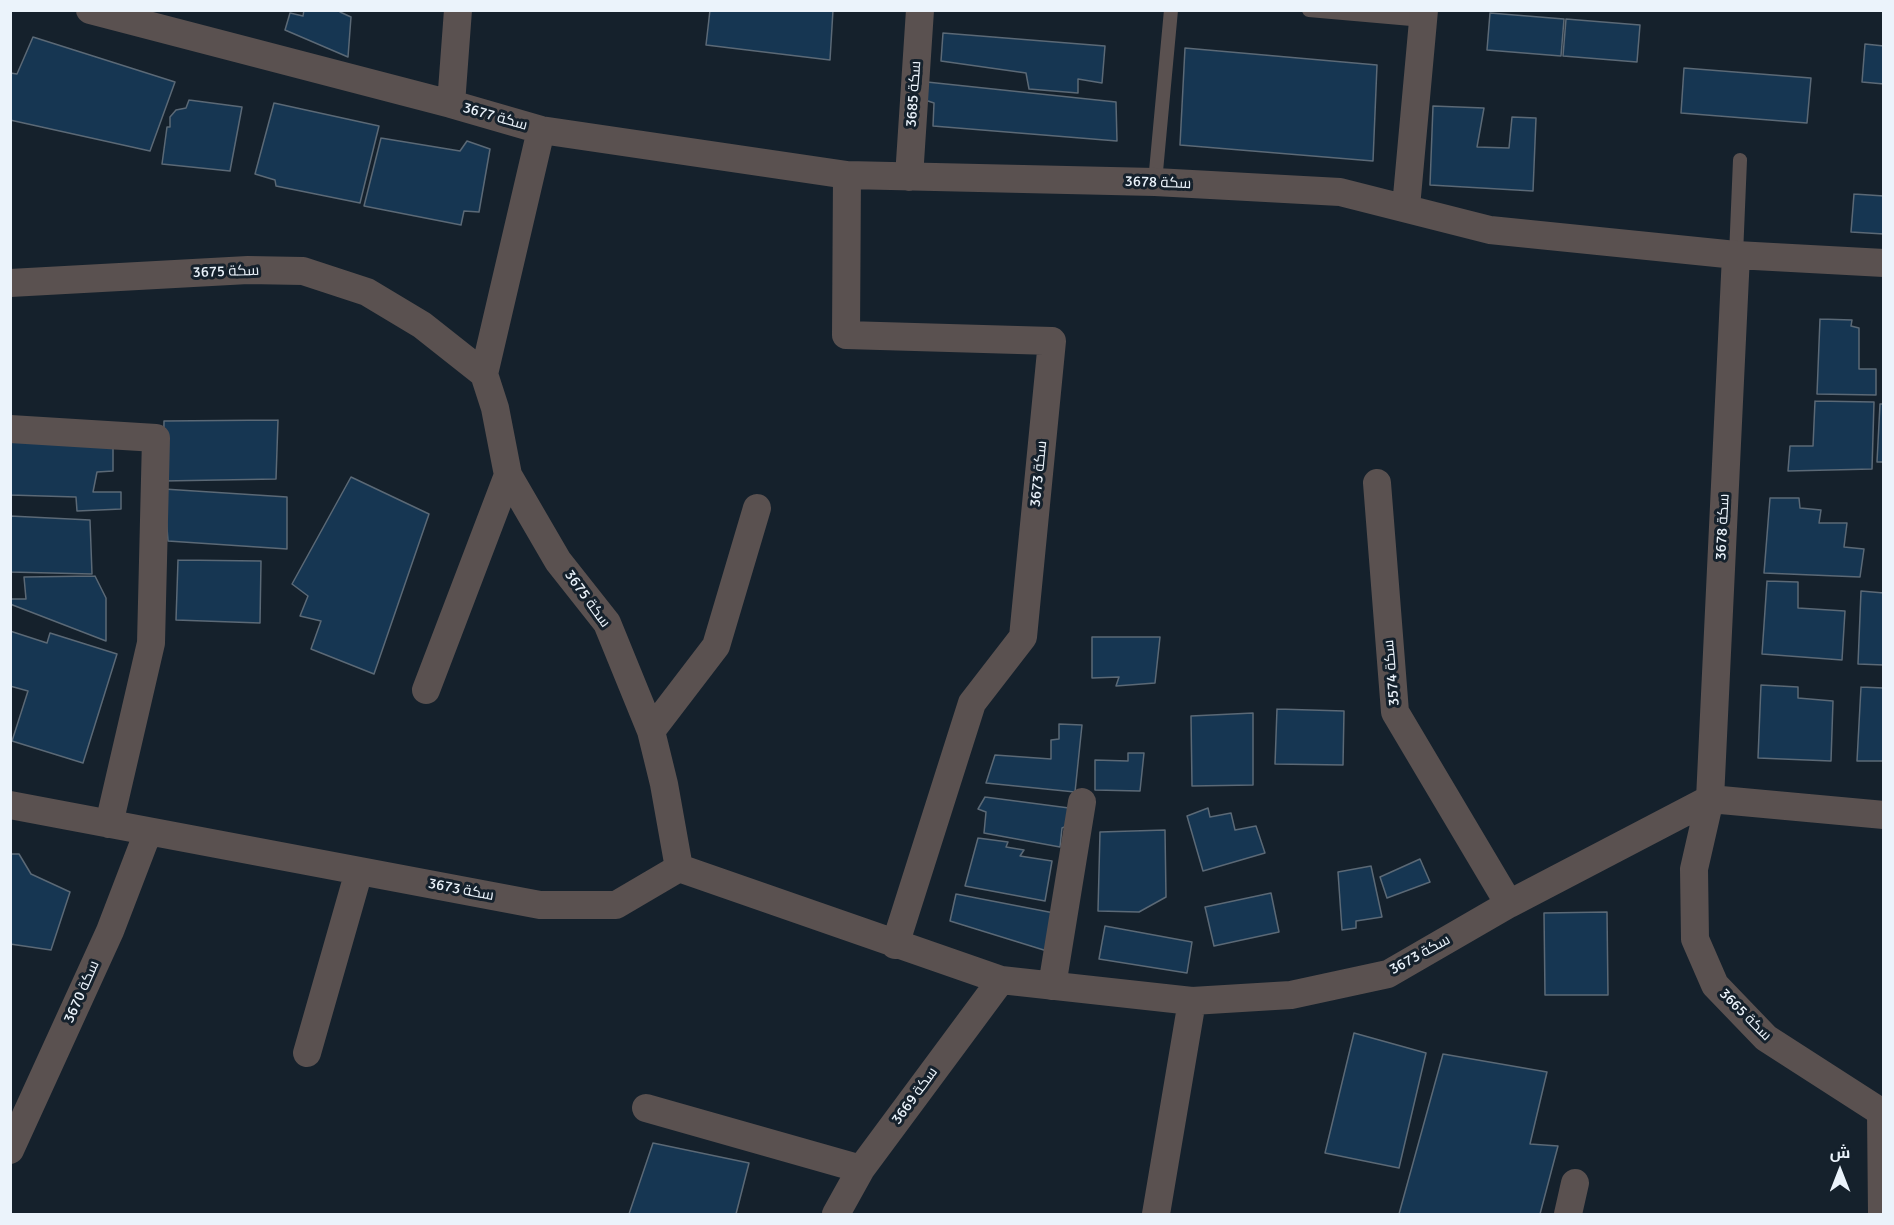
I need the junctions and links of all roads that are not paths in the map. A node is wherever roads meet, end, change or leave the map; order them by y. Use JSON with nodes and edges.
{"nodes":[{"id":1,"x":90,"y":10,"type":"edge"},
{"id":2,"x":458,"y":10,"type":"edge"},
{"id":3,"x":920,"y":10,"type":"edge"},
{"id":4,"x":1171,"y":10,"type":"edge"},
{"id":5,"x":1309,"y":10,"type":"edge"},
{"id":6,"x":1424,"y":15,"type":"edge"},
{"id":7,"x":451,"y":104,"type":"junction"},
{"id":8,"x":541,"y":130,"type":"junction"},
{"id":9,"x":1740,"y":160,"type":"dead end"},
{"id":10,"x":847,"y":175,"type":"junction"},
{"id":11,"x":909,"y":177,"type":"junction"},
{"id":12,"x":1155,"y":182,"type":"junction"},
{"id":13,"x":1406,"y":207,"type":"junction"},
{"id":14,"x":1736,"y":255,"type":"junction"},
{"id":15,"x":1884,"y":263,"type":"edge"},
{"id":16,"x":10,"y":283,"type":"edge"},
{"id":17,"x":484,"y":374,"type":"junction"},
{"id":18,"x":10,"y":429,"type":"edge"},
{"id":19,"x":508,"y":475,"type":"junction"},
{"id":20,"x":1377,"y":483,"type":"dead end"},
{"id":21,"x":757,"y":508,"type":"dead end"},
{"id":22,"x":426,"y":690,"type":"dead end"},
{"id":23,"x":651,"y":731,"type":"junction"},
{"id":24,"x":1710,"y":799,"type":"junction"},
{"id":25,"x":1082,"y":802,"type":"dead end"},
{"id":26,"x":10,"y":805,"type":"edge"},
{"id":27,"x":1884,"y":815,"type":"edge"},
{"id":28,"x":109,"y":824,"type":"junction"},
{"id":29,"x":148,"y":832,"type":"junction"},
{"id":30,"x":679,"y":868,"type":"junction"},
{"id":31,"x":359,"y":871,"type":"junction"},
{"id":32,"x":1509,"y":904,"type":"junction"},
{"id":33,"x":895,"y":945,"type":"junction"},
{"id":34,"x":1001,"y":980,"type":"junction"},
{"id":35,"x":1052,"y":986,"type":"junction"},
{"id":36,"x":1192,"y":1001,"type":"junction"},
{"id":37,"x":307,"y":1053,"type":"dead end"},
{"id":38,"x":646,"y":1108,"type":"dead end"},
{"id":39,"x":1882,"y":1112,"type":"edge"},
{"id":40,"x":10,"y":1150,"type":"edge"},
{"id":41,"x":861,"y":1169,"type":"junction"},
{"id":42,"x":1575,"y":1183,"type":"dead end"},
{"id":43,"x":836,"y":1215,"type":"edge"},
{"id":44,"x":1156,"y":1215,"type":"edge"},
{"id":45,"x":1568,"y":1215,"type":"edge"},
{"id":46,"x":1882,"y":1215,"type":"edge"}],
"edges":[{"from":1,"to":7,"type":"street","name":"سكة 3677"},
{"from":2,"to":7,"type":"street"},
{"from":3,"to":11,"type":"street","name":"سكة 3685"},
{"from":4,"to":12,"type":"lane"},
{"from":5,"to":6,"type":"lane"},
{"from":6,"to":13,"type":"street"},
{"from":7,"to":8,"type":"street","name":"سكة 3677"},
{"from":8,"to":10,"type":"street","name":"سكة 3677"},
{"from":8,"to":17,"type":"street"},
{"from":9,"to":14,"type":"lane"},
{"from":10,"to":11,"type":"street","name":"سكة 3677"},
{"from":10,"to":33,"type":"street","name":"سكة 3673"},
{"from":11,"to":12,"type":"street","name":"سكة 3678"},
{"from":12,"to":13,"type":"street","name":"سكة 3678"},
{"from":13,"to":14,"type":"street","name":"سكة 3678"},
{"from":14,"to":15,"type":"street","name":"سكة 3678"},
{"from":14,"to":24,"type":"street","name":"سكة 3678"},
{"from":16,"to":17,"type":"street","name":"سكة 3675"},
{"from":17,"to":19,"type":"street","name":"سكة 3675"},
{"from":18,"to":28,"type":"street"},
{"from":19,"to":22,"type":"street"},
{"from":19,"to":23,"type":"street","name":"سكة 3675"},
{"from":20,"to":32,"type":"street","name":"سكة 3574"},
{"from":21,"to":23,"type":"street"},
{"from":23,"to":30,"type":"street","name":"سكة 3675"},
{"from":24,"to":27,"type":"street"},
{"from":24,"to":32,"type":"street","name":"سكة 3673"},
{"from":24,"to":39,"type":"street","name":"سكة 3665"},
{"from":25,"to":35,"type":"street"},
{"from":26,"to":28,"type":"street","name":"سكة 3673"},
{"from":28,"to":29,"type":"street","name":"سكة 3673"},
{"from":29,"to":31,"type":"street","name":"سكة 3673"},
{"from":29,"to":40,"type":"street","name":"سكة 3670"},
{"from":30,"to":31,"type":"street","name":"سكة 3673"},
{"from":30,"to":33,"type":"street","name":"سكة 3673"},
{"from":31,"to":37,"type":"street"},
{"from":32,"to":36,"type":"street","name":"سكة 3673"},
{"from":33,"to":34,"type":"street","name":"سكة 3673"},
{"from":34,"to":35,"type":"street","name":"سكة 3673"},
{"from":34,"to":41,"type":"street","name":"سكة 3669"},
{"from":35,"to":36,"type":"street","name":"سكة 3673"},
{"from":36,"to":44,"type":"street"},
{"from":38,"to":41,"type":"street"},
{"from":39,"to":46,"type":"street","name":"سكة 3665"},
{"from":41,"to":43,"type":"street","name":"سكة 3669"},
{"from":42,"to":45,"type":"street"}]}
